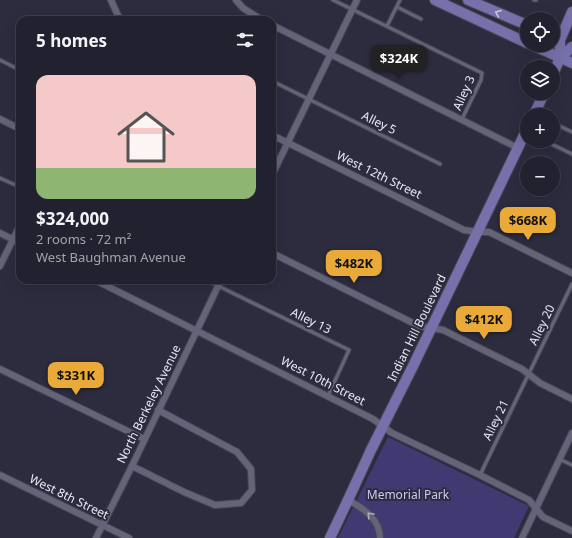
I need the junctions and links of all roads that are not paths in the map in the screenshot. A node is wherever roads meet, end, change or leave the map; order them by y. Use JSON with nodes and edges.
{"nodes":[{"id":1,"x":111,"y":0,"type":"edge"},
{"id":2,"x":236,"y":0,"type":"edge"},
{"id":3,"x":245,"y":0,"type":"edge"},
{"id":4,"x":333,"y":0,"type":"edge"},
{"id":5,"x":357,"y":0,"type":"edge"},
{"id":6,"x":400,"y":0,"type":"edge"},
{"id":7,"x":435,"y":0,"type":"edge"},
{"id":8,"x":468,"y":0,"type":"edge"},
{"id":9,"x":397,"y":7,"type":"junction"},
{"id":10,"x":244,"y":8,"type":"junction"},
{"id":11,"x":352,"y":10,"type":"junction"},
{"id":12,"x":572,"y":12,"type":"edge"},
{"id":13,"x":118,"y":16,"type":"edge"},
{"id":14,"x":256,"y":16,"type":"edge"},
{"id":15,"x":421,"y":19,"type":"dead end"},
{"id":16,"x":520,"y":22,"type":"edge"},
{"id":17,"x":387,"y":26,"type":"junction"},
{"id":18,"x":276,"y":27,"type":"edge"},
{"id":19,"x":560,"y":33,"type":"edge"},
{"id":20,"x":520,"y":40,"type":"edge"},
{"id":21,"x":560,"y":40,"type":"edge"},
{"id":22,"x":572,"y":46,"type":"edge"},
{"id":23,"x":547,"y":52,"type":"edge"},
{"id":24,"x":559,"y":52,"type":"edge"},
{"id":25,"x":330,"y":55,"type":"junction"},
{"id":26,"x":560,"y":58,"type":"junction"},
{"id":27,"x":0,"y":60,"type":"edge"},
{"id":28,"x":572,"y":63,"type":"edge"},
{"id":29,"x":16,"y":68,"type":"edge"},
{"id":30,"x":276,"y":83,"type":"edge"},
{"id":31,"x":309,"y":99,"type":"junction"},
{"id":32,"x":0,"y":119,"type":"edge"},
{"id":33,"x":462,"y":120,"type":"junction"},
{"id":34,"x":560,"y":126,"type":"edge"},
{"id":35,"x":16,"y":127,"type":"edge"},
{"id":36,"x":572,"y":132,"type":"edge"},
{"id":37,"x":276,"y":137,"type":"edge"},
{"id":38,"x":288,"y":143,"type":"junction"},
{"id":39,"x":520,"y":144,"type":"edge"},
{"id":40,"x":518,"y":148,"type":"junction"},
{"id":41,"x":560,"y":148,"type":"edge"},
{"id":42,"x":572,"y":154,"type":"edge"},
{"id":43,"x":440,"y":164,"type":"dead end"},
{"id":44,"x":276,"y":167,"type":"edge"},
{"id":45,"x":0,"y":178,"type":"edge"},
{"id":46,"x":16,"y":186,"type":"edge"},
{"id":47,"x":478,"y":232,"type":"junction"},
{"id":48,"x":0,"y":233,"type":"edge"},
{"id":49,"x":16,"y":234,"type":"edge"},
{"id":50,"x":13,"y":240,"type":"junction"},
{"id":51,"x":16,"y":241,"type":"edge"},
{"id":52,"x":276,"y":255,"type":"edge"},
{"id":53,"x":0,"y":266,"type":"edge"},
{"id":54,"x":572,"y":273,"type":"edge"},
{"id":55,"x":103,"y":284,"type":"edge"},
{"id":56,"x":214,"y":284,"type":"edge"},
{"id":57,"x":572,"y":284,"type":"edge"},
{"id":58,"x":218,"y":286,"type":"junction"},
{"id":59,"x":431,"y":328,"type":"junction"},
{"id":60,"x":197,"y":330,"type":"junction"},
{"id":61,"x":0,"y":369,"type":"edge"},
{"id":62,"x":528,"y":374,"type":"junction"},
{"id":63,"x":327,"y":396,"type":"junction"},
{"id":64,"x":572,"y":399,"type":"edge"},
{"id":65,"x":158,"y":410,"type":"junction"},
{"id":66,"x":383,"y":426,"type":"junction"},
{"id":67,"x":572,"y":433,"type":"edge"},
{"id":68,"x":144,"y":439,"type":"junction"},
{"id":69,"x":559,"y":459,"type":"junction"},
{"id":70,"x":132,"y":466,"type":"junction"},
{"id":71,"x":572,"y":466,"type":"edge"},
{"id":72,"x":0,"y":475,"type":"edge"},
{"id":73,"x":480,"y":475,"type":"junction"},
{"id":74,"x":348,"y":500,"type":"junction"},
{"id":75,"x":536,"y":509,"type":"junction"},
{"id":76,"x":102,"y":525,"type":"junction"},
{"id":77,"x":572,"y":531,"type":"edge"},
{"id":78,"x":96,"y":538,"type":"edge"},
{"id":79,"x":129,"y":538,"type":"edge"},
{"id":80,"x":330,"y":538,"type":"edge"},
{"id":81,"x":381,"y":538,"type":"edge"},
{"id":82,"x":522,"y":538,"type":"edge"}],
"edges":[{"from":1,"to":13,"type":"street"},
{"from":2,"to":10,"type":"street"},
{"from":3,"to":10,"type":"street"},
{"from":4,"to":11,"type":"lane"},
{"from":5,"to":11,"type":"street"},
{"from":6,"to":9,"type":"lane"},
{"from":7,"to":20,"type":"main road"},
{"from":16,"to":8,"type":"main road","one_way":true},
{"from":9,"to":15,"type":"lane"},
{"from":9,"to":17,"type":"lane"},
{"from":10,"to":14,"type":"street"},
{"from":11,"to":17,"type":"lane"},
{"from":11,"to":25,"type":"street"},
{"from":12,"to":19,"type":"main road"},
{"from":17,"to":33,"type":"lane","name":"Alley 3"},
{"from":18,"to":25,"type":"street"},
{"from":21,"to":22,"type":"main road"},
{"from":22,"to":26,"type":"main road"},
{"from":23,"to":26,"type":"main road"},
{"from":24,"to":26,"type":"main road"},
{"from":25,"to":31,"type":"street"},
{"from":25,"to":33,"type":"street"},
{"from":26,"to":28,"type":"main road"},
{"from":27,"to":29,"type":"lane"},
{"from":30,"to":31,"type":"lane","name":"Alley 5"},
{"from":31,"to":38,"type":"street"},
{"from":31,"to":43,"type":"lane","name":"Alley 5"},
{"from":32,"to":35,"type":"street"},
{"from":33,"to":40,"type":"street"},
{"from":34,"to":36,"type":"lane"},
{"from":37,"to":38,"type":"street","name":"West 12th Street"},
{"from":38,"to":44,"type":"street"},
{"from":38,"to":47,"type":"street","name":"West 12th Street"},
{"from":39,"to":40,"type":"main road","name":"Indian Hill Boulevard"},
{"from":40,"to":47,"type":"main road","name":"Indian Hill Boulevard"},
{"from":41,"to":42,"type":"lane"},
{"from":45,"to":46,"type":"lane"},
{"from":47,"to":54,"type":"street","name":"West 12th Street"},
{"from":47,"to":59,"type":"main road","name":"Indian Hill Boulevard"},
{"from":48,"to":50,"type":"street"},
{"from":49,"to":50,"type":"street"},
{"from":50,"to":51,"type":"street"},
{"from":50,"to":53,"type":"street"},
{"from":52,"to":59,"type":"street"},
{"from":55,"to":60,"type":"street","name":"West 10th Street"},
{"from":56,"to":58,"type":"lane"},
{"from":57,"to":62,"type":"lane","name":"Alley 20"},
{"from":58,"to":60,"type":"street","name":"North Berkeley Avenue"},
{"from":58,"to":63,"type":"lane","name":"Alley 13"},
{"from":59,"to":62,"type":"street"},
{"from":59,"to":66,"type":"main road","name":"Indian Hill Boulevard"},
{"from":60,"to":63,"type":"street","name":"West 10th Street"},
{"from":60,"to":65,"type":"street","name":"North Berkeley Avenue"},
{"from":61,"to":68,"type":"street"},
{"from":62,"to":64,"type":"street"},
{"from":62,"to":73,"type":"lane","name":"Alley 21"},
{"from":63,"to":66,"type":"street","name":"West 10th Street"},
{"from":65,"to":68,"type":"street","name":"North Berkeley Avenue"},
{"from":65,"to":70,"type":"street"},
{"from":66,"to":73,"type":"street","name":"West 10th Street"},
{"from":66,"to":74,"type":"main road","name":"Indian Hill Boulevard"},
{"from":67,"to":69,"type":"street"},
{"from":68,"to":70,"type":"street","name":"North Berkeley Avenue"},
{"from":69,"to":71,"type":"lane"},
{"from":69,"to":75,"type":"street"},
{"from":70,"to":76,"type":"street","name":"North Berkeley Avenue"},
{"from":72,"to":76,"type":"street","name":"West 8th Street"},
{"from":73,"to":75,"type":"street","name":"West 10th Street"},
{"from":74,"to":80,"type":"main road","name":"Indian Hill Boulevard"},
{"from":81,"to":74,"type":"street","one_way":true},
{"from":75,"to":77,"type":"street","name":"West 10th Street"},
{"from":75,"to":82,"type":"street"},
{"from":76,"to":78,"type":"street","name":"North Berkeley Avenue"},
{"from":76,"to":79,"type":"street","name":"West 8th Street"}]}
